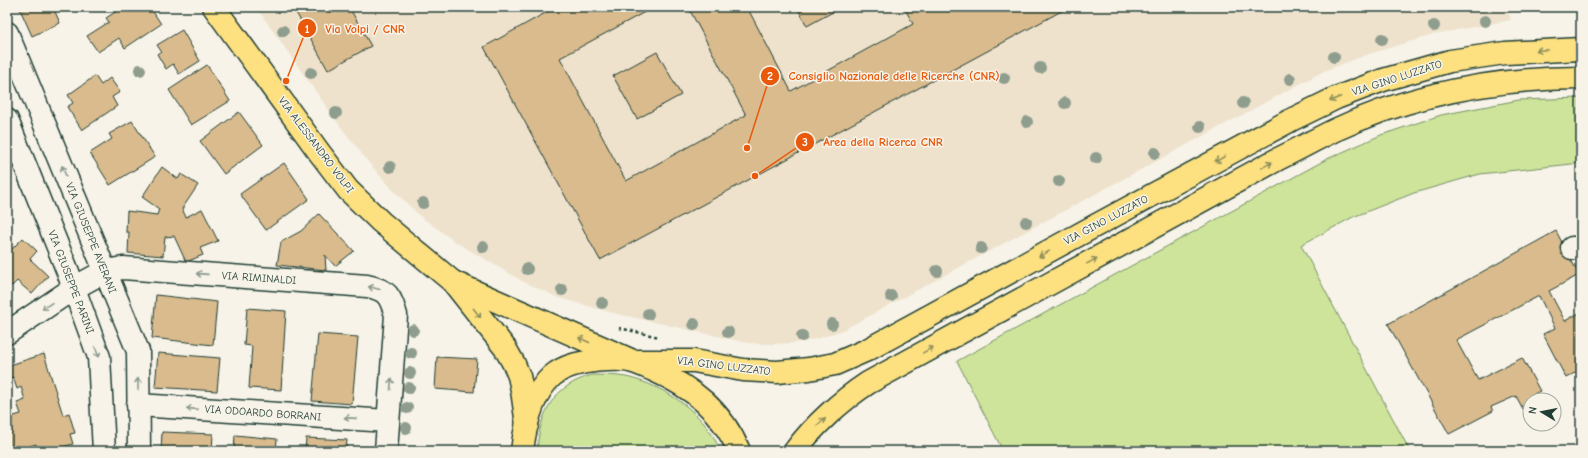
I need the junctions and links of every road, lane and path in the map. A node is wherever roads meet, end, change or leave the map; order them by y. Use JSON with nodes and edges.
{"nodes":[{"id":1,"x":214,"y":7,"type":"edge"},
{"id":2,"x":7,"y":33,"type":"edge"},
{"id":3,"x":1581,"y":49,"type":"edge"},
{"id":4,"x":1581,"y":78,"type":"edge"},
{"id":5,"x":7,"y":120,"type":"edge"},
{"id":6,"x":105,"y":271,"type":"junction"},
{"id":7,"x":453,"y":282,"type":"junction"},
{"id":8,"x":74,"y":288,"type":"junction"},
{"id":9,"x":612,"y":327,"type":"dead end"},
{"id":10,"x":7,"y":334,"type":"edge"},
{"id":11,"x":664,"y":338,"type":"dead end"},
{"id":12,"x":633,"y":361,"type":"junction"},
{"id":13,"x":138,"y":405,"type":"junction"},
{"id":14,"x":388,"y":421,"type":"junction"},
{"id":15,"x":527,"y":425,"type":"junction"},
{"id":16,"x":104,"y":451,"type":"edge"},
{"id":17,"x":139,"y":451,"type":"edge"},
{"id":18,"x":386,"y":451,"type":"edge"},
{"id":19,"x":522,"y":451,"type":"edge"},
{"id":20,"x":739,"y":451,"type":"edge"},
{"id":21,"x":795,"y":451,"type":"edge"}],
"edges":[{"from":1,"to":7,"type":"main road","name":"VIA ALESSANDRO VOLPI"},
{"from":6,"to":2,"type":"street","name":"VIA GIUSEPPE AVERANI","one_way":true},
{"from":3,"to":12,"type":"main road","name":"VIA GINO LUZZATO","one_way":true},
{"from":21,"to":4,"type":"main road","one_way":true},
{"from":5,"to":8,"type":"street","name":"VIA GIUSEPPE PARINI"},
{"from":6,"to":8,"type":"street"},
{"from":13,"to":6,"type":"street","name":"VIA GIUSEPPE AVERANI","one_way":true},
{"from":14,"to":6,"type":"street","name":"VIA RIMINALDI","one_way":true},
{"from":12,"to":7,"type":"main road","name":"VIA ALESSANDRO VOLPI","one_way":true},
{"from":7,"to":15,"type":"main road","name":"VIA ALESSANDRO VOLPI","one_way":true},
{"from":8,"to":10,"type":"street","one_way":true},
{"from":8,"to":16,"type":"street","name":"VIA GIUSEPPE PARINI","one_way":true},
{"from":9,"to":11,"type":"path"},
{"from":12,"to":15,"type":"main road","name":"VIA GINO LUZZATO"},
{"from":12,"to":20,"type":"main road","name":"VIA ALESSANDRO VOLPI"},
{"from":14,"to":13,"type":"street","name":"VIA ODOARDO BORRANI","one_way":true},
{"from":13,"to":17,"type":"street","name":"VIA GIUSEPPE AVERANI"},
{"from":14,"to":18,"type":"street"},
{"from":15,"to":19,"type":"main road"}]}
